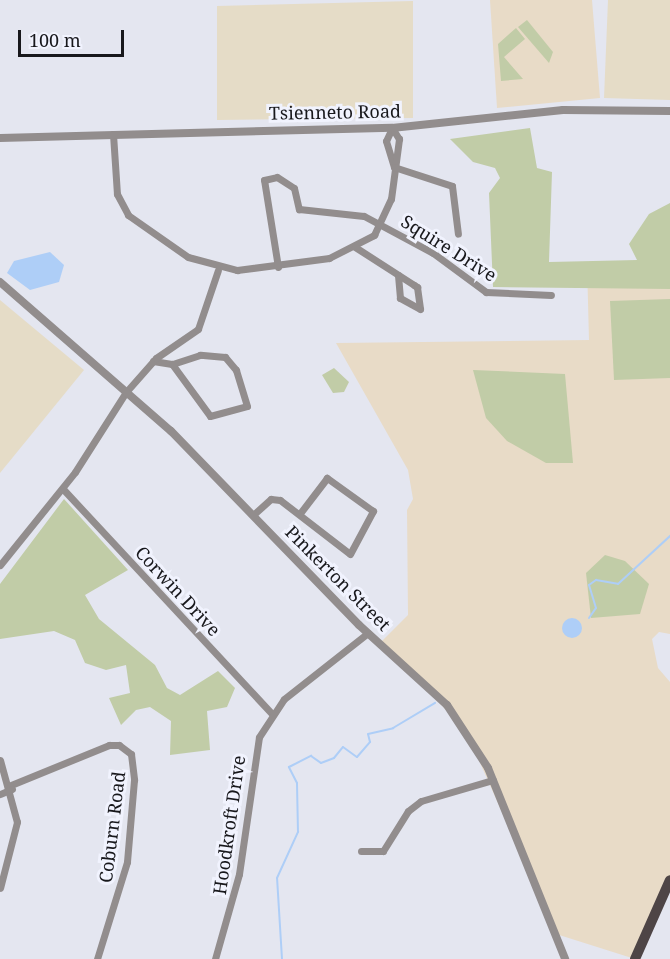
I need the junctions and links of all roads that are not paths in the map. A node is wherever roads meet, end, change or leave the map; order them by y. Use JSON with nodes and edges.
{"nodes":[{"id":1,"x":670,"y":111,"type":"edge"},
{"id":2,"x":392,"y":128,"type":"junction"},
{"id":3,"x":113,"y":134,"type":"junction"},
{"id":4,"x":0,"y":138,"type":"edge"},
{"id":5,"x":394,"y":167,"type":"junction"},
{"id":6,"x":382,"y":225,"type":"junction"},
{"id":7,"x":458,"y":234,"type":"dead end"},
{"id":8,"x":355,"y":247,"type":"junction"},
{"id":9,"x":278,"y":267,"type":"junction"},
{"id":10,"x":218,"y":270,"type":"junction"},
{"id":11,"x":398,"y":275,"type":"junction"},
{"id":12,"x":0,"y":282,"type":"edge"},
{"id":13,"x":551,"y":295,"type":"dead end"},
{"id":14,"x":153,"y":361,"type":"junction"},
{"id":15,"x":172,"y":364,"type":"junction"},
{"id":16,"x":126,"y":392,"type":"junction"},
{"id":17,"x":63,"y":489,"type":"junction"},
{"id":18,"x":301,"y":512,"type":"junction"},
{"id":19,"x":252,"y":515,"type":"junction"},
{"id":20,"x":0,"y":565,"type":"edge"},
{"id":21,"x":368,"y":633,"type":"junction"},
{"id":22,"x":272,"y":713,"type":"junction"},
{"id":23,"x":0,"y":760,"type":"edge"},
{"id":24,"x":493,"y":780,"type":"junction"},
{"id":25,"x":11,"y":787,"type":"junction"},
{"id":26,"x":0,"y":794,"type":"edge"},
{"id":27,"x":361,"y":850,"type":"dead end"},
{"id":28,"x":0,"y":861,"type":"edge"},
{"id":29,"x":8,"y":863,"type":"junction"},
{"id":30,"x":670,"y":880,"type":"edge"},
{"id":31,"x":0,"y":888,"type":"edge"},
{"id":32,"x":97,"y":959,"type":"edge"},
{"id":33,"x":215,"y":959,"type":"edge"},
{"id":34,"x":565,"y":959,"type":"edge"},
{"id":35,"x":635,"y":959,"type":"edge"}],
"edges":[{"from":1,"to":2,"type":"street","name":"Tsienneto Road"},
{"from":2,"to":3,"type":"street","name":"Tsienneto Road"},
{"from":2,"to":5,"type":"street"},
{"from":2,"to":5,"type":"street"},
{"from":3,"to":4,"type":"street","name":"Tsienneto Road"},
{"from":3,"to":10,"type":"street"},
{"from":5,"to":6,"type":"street"},
{"from":5,"to":7,"type":"street"},
{"from":6,"to":8,"type":"street"},
{"from":6,"to":9,"type":"street","name":"Squire Drive"},
{"from":6,"to":13,"type":"street","name":"Squire Drive"},
{"from":8,"to":9,"type":"street"},
{"from":8,"to":11,"type":"street"},
{"from":9,"to":10,"type":"street"},
{"from":10,"to":14,"type":"street"},
{"from":11,"to":11,"type":"street"},
{"from":12,"to":16,"type":"street","name":"Pinkerton Street"},
{"from":14,"to":15,"type":"street"},
{"from":14,"to":16,"type":"street"},
{"from":15,"to":15,"type":"street"},
{"from":16,"to":17,"type":"street"},
{"from":16,"to":19,"type":"street","name":"Pinkerton Street"},
{"from":17,"to":20,"type":"street"},
{"from":17,"to":22,"type":"street","name":"Corwin Drive"},
{"from":18,"to":18,"type":"street"},
{"from":18,"to":19,"type":"street"},
{"from":19,"to":21,"type":"street","name":"Pinkerton Street"},
{"from":21,"to":22,"type":"street","name":"Hoodkroft Drive"},
{"from":21,"to":24,"type":"street","name":"Pinkerton Street"},
{"from":22,"to":33,"type":"street","name":"Hoodkroft Drive"},
{"from":23,"to":25,"type":"street"},
{"from":24,"to":27,"type":"street"},
{"from":24,"to":34,"type":"street","name":"Pinkerton Street"},
{"from":25,"to":26,"type":"street"},
{"from":25,"to":29,"type":"street"},
{"from":25,"to":32,"type":"street","name":"Coburn Road"},
{"from":28,"to":29,"type":"street"},
{"from":29,"to":31,"type":"street"},
{"from":30,"to":35,"type":"main road"}]}
